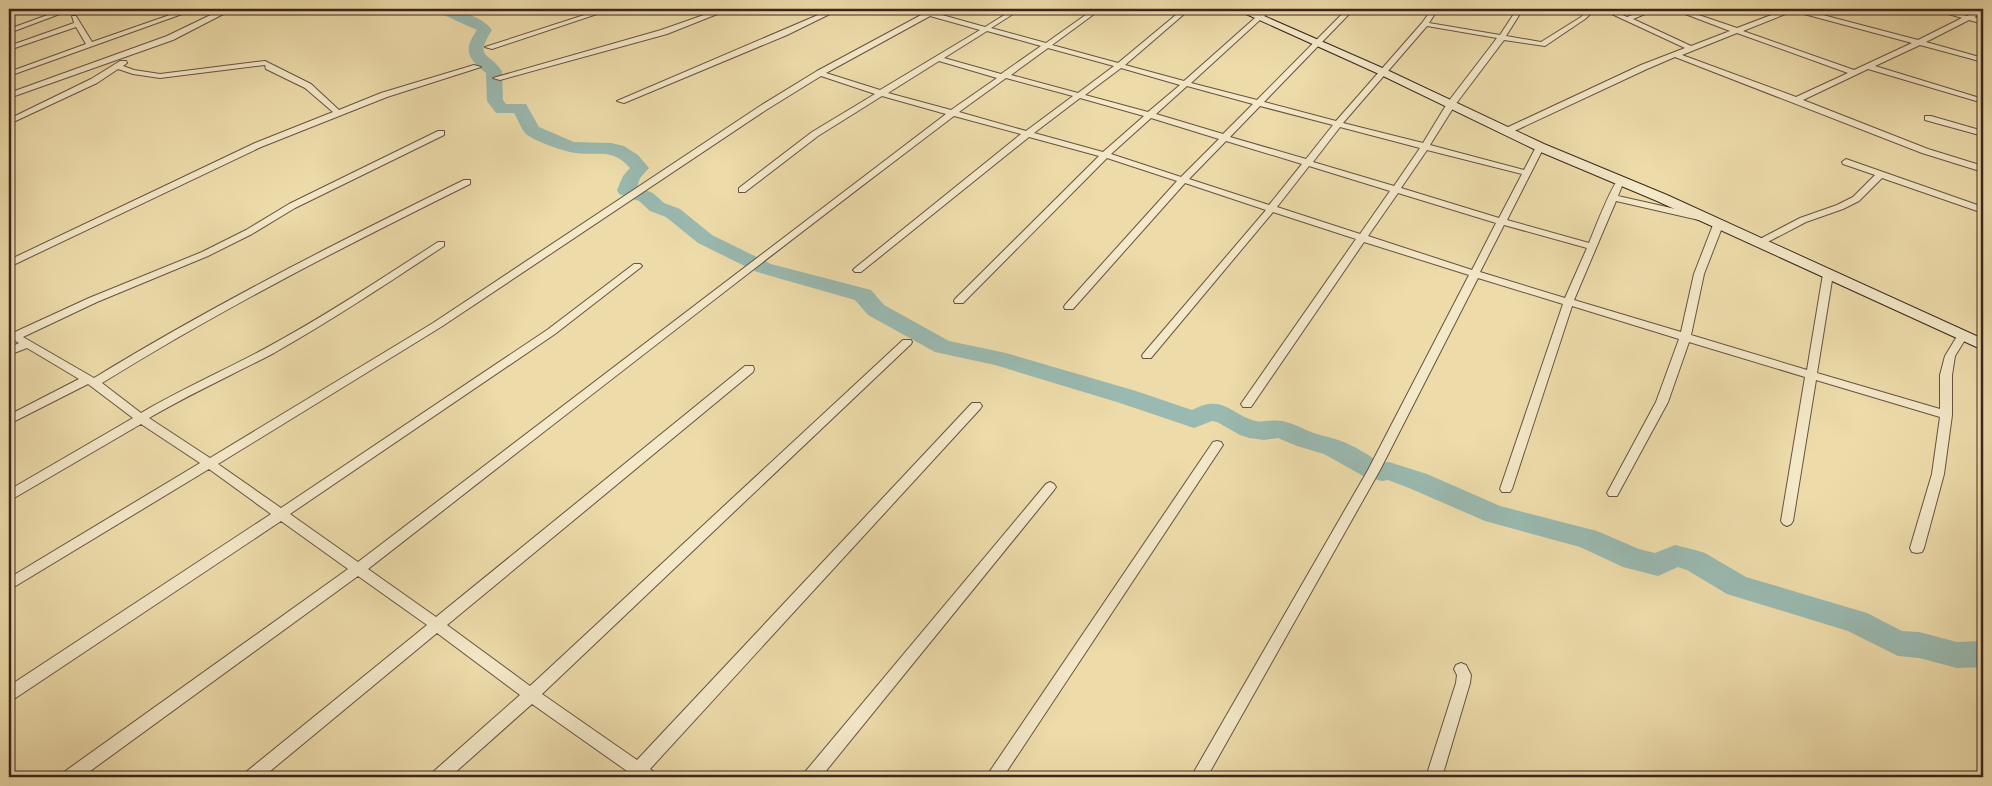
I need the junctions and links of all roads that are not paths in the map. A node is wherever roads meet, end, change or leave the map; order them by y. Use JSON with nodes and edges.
{"nodes":[{"id":1,"x":70,"y":9,"type":"edge"},
{"id":2,"x":193,"y":9,"type":"edge"},
{"id":3,"x":226,"y":9,"type":"edge"},
{"id":4,"x":609,"y":9,"type":"edge"},
{"id":5,"x":727,"y":9,"type":"edge"},
{"id":6,"x":837,"y":9,"type":"edge"},
{"id":7,"x":913,"y":9,"type":"edge"},
{"id":8,"x":1018,"y":9,"type":"edge"},
{"id":9,"x":1098,"y":9,"type":"edge"},
{"id":10,"x":1187,"y":9,"type":"edge"},
{"id":11,"x":1240,"y":9,"type":"edge"},
{"id":12,"x":1269,"y":9,"type":"edge"},
{"id":13,"x":1351,"y":9,"type":"edge"},
{"id":14,"x":1435,"y":9,"type":"edge"},
{"id":15,"x":1520,"y":9,"type":"edge"},
{"id":16,"x":1593,"y":9,"type":"edge"},
{"id":17,"x":1604,"y":9,"type":"edge"},
{"id":18,"x":1654,"y":9,"type":"edge"},
{"id":19,"x":1675,"y":9,"type":"edge"},
{"id":20,"x":1793,"y":9,"type":"edge"},
{"id":21,"x":1935,"y":9,"type":"edge"},
{"id":22,"x":1983,"y":10,"type":"edge"},
{"id":23,"x":933,"y":11,"type":"edge"},
{"id":24,"x":1259,"y":17,"type":"junction"},
{"id":25,"x":1969,"y":18,"type":"junction"},
{"id":26,"x":1627,"y":19,"type":"junction"},
{"id":27,"x":1983,"y":22,"type":"edge"},
{"id":28,"x":77,"y":24,"type":"junction"},
{"id":29,"x":1425,"y":24,"type":"junction"},
{"id":30,"x":984,"y":29,"type":"junction"},
{"id":31,"x":9,"y":30,"type":"edge"},
{"id":32,"x":1739,"y":31,"type":"junction"},
{"id":33,"x":1502,"y":37,"type":"junction"},
{"id":34,"x":1921,"y":42,"type":"junction"},
{"id":35,"x":1317,"y":43,"type":"junction"},
{"id":36,"x":90,"y":45,"type":"junction"},
{"id":37,"x":1046,"y":45,"type":"junction"},
{"id":38,"x":489,"y":47,"type":"dead end"},
{"id":39,"x":9,"y":48,"type":"edge"},
{"id":40,"x":1690,"y":48,"type":"junction"},
{"id":41,"x":138,"y":51,"type":"junction"},
{"id":42,"x":1676,"y":55,"type":"junction"},
{"id":43,"x":936,"y":58,"type":"junction"},
{"id":44,"x":1983,"y":60,"type":"edge"},
{"id":45,"x":1119,"y":66,"type":"junction"},
{"id":46,"x":118,"y":67,"type":"junction"},
{"id":47,"x":477,"y":67,"type":"dead end"},
{"id":48,"x":1869,"y":67,"type":"junction"},
{"id":49,"x":1383,"y":72,"type":"junction"},
{"id":50,"x":820,"y":73,"type":"junction"},
{"id":51,"x":1855,"y":73,"type":"junction"},
{"id":52,"x":9,"y":74,"type":"edge"},
{"id":53,"x":1003,"y":76,"type":"junction"},
{"id":54,"x":497,"y":78,"type":"dead end"},
{"id":55,"x":1186,"y":84,"type":"junction"},
{"id":56,"x":880,"y":93,"type":"junction"},
{"id":57,"x":9,"y":96,"type":"edge"},
{"id":58,"x":1079,"y":97,"type":"junction"},
{"id":59,"x":1796,"y":100,"type":"junction"},
{"id":60,"x":620,"y":101,"type":"dead end"},
{"id":61,"x":1983,"y":101,"type":"edge"},
{"id":62,"x":1260,"y":102,"type":"junction"},
{"id":63,"x":1451,"y":104,"type":"junction"},
{"id":64,"x":337,"y":112,"type":"junction"},
{"id":65,"x":954,"y":112,"type":"junction"},
{"id":66,"x":1150,"y":115,"type":"junction"},
{"id":67,"x":1928,"y":118,"type":"dead end"},
{"id":68,"x":9,"y":122,"type":"edge"},
{"id":69,"x":1338,"y":124,"type":"junction"},
{"id":70,"x":1507,"y":130,"type":"junction"},
{"id":71,"x":441,"y":133,"type":"dead end"},
{"id":72,"x":1027,"y":134,"type":"junction"},
{"id":73,"x":1983,"y":134,"type":"edge"},
{"id":74,"x":1224,"y":139,"type":"junction"},
{"id":75,"x":1424,"y":147,"type":"junction"},
{"id":76,"x":1540,"y":147,"type":"junction"},
{"id":77,"x":1104,"y":155,"type":"junction"},
{"id":78,"x":1846,"y":162,"type":"dead end"},
{"id":79,"x":1307,"y":163,"type":"junction"},
{"id":80,"x":1983,"y":169,"type":"edge"},
{"id":81,"x":1526,"y":173,"type":"junction"},
{"id":82,"x":1881,"y":174,"type":"junction"},
{"id":83,"x":1183,"y":180,"type":"junction"},
{"id":84,"x":1620,"y":181,"type":"junction"},
{"id":85,"x":468,"y":182,"type":"dead end"},
{"id":86,"x":742,"y":190,"type":"dead end"},
{"id":87,"x":1395,"y":190,"type":"junction"},
{"id":88,"x":1612,"y":198,"type":"junction"},
{"id":89,"x":1270,"y":208,"type":"junction"},
{"id":90,"x":1983,"y":210,"type":"edge"},
{"id":91,"x":1703,"y":218,"type":"junction"},
{"id":92,"x":1502,"y":222,"type":"junction"},
{"id":93,"x":1718,"y":225,"type":"junction"},
{"id":94,"x":1362,"y":237,"type":"junction"},
{"id":95,"x":1759,"y":243,"type":"junction"},
{"id":96,"x":441,"y":244,"type":"dead end"},
{"id":97,"x":1592,"y":247,"type":"junction"},
{"id":98,"x":9,"y":264,"type":"edge"},
{"id":99,"x":637,"y":266,"type":"dead end"},
{"id":100,"x":858,"y":270,"type":"dead end"},
{"id":101,"x":1475,"y":274,"type":"junction"},
{"id":102,"x":1828,"y":274,"type":"junction"},
{"id":103,"x":959,"y":301,"type":"dead end"},
{"id":104,"x":1569,"y":301,"type":"junction"},
{"id":105,"x":1070,"y":307,"type":"dead end"},
{"id":106,"x":12,"y":334,"type":"edge"},
{"id":107,"x":1963,"y":335,"type":"junction"},
{"id":108,"x":1685,"y":337,"type":"junction"},
{"id":109,"x":907,"y":342,"type":"dead end"},
{"id":110,"x":27,"y":344,"type":"junction"},
{"id":111,"x":1983,"y":345,"type":"edge"},
{"id":112,"x":9,"y":352,"type":"edge"},
{"id":113,"x":1147,"y":356,"type":"dead end"},
{"id":114,"x":749,"y":369,"type":"dead end"},
{"id":115,"x":1811,"y":374,"type":"junction"},
{"id":116,"x":91,"y":381,"type":"junction"},
{"id":117,"x":1247,"y":404,"type":"dead end"},
{"id":118,"x":976,"y":406,"type":"dead end"},
{"id":119,"x":1946,"y":415,"type":"junction"},
{"id":120,"x":142,"y":419,"type":"junction"},
{"id":121,"x":9,"y":420,"type":"edge"},
{"id":122,"x":1218,"y":445,"type":"dead end"},
{"id":123,"x":208,"y":463,"type":"junction"},
{"id":124,"x":1050,"y":487,"type":"dead end"},
{"id":125,"x":1506,"y":489,"type":"dead end"},
{"id":126,"x":1613,"y":493,"type":"dead end"},
{"id":127,"x":9,"y":496,"type":"edge"},
{"id":128,"x":281,"y":514,"type":"junction"},
{"id":129,"x":1787,"y":522,"type":"dead end"},
{"id":130,"x":1917,"y":548,"type":"dead end"},
{"id":131,"x":358,"y":569,"type":"junction"},
{"id":132,"x":9,"y":585,"type":"edge"},
{"id":133,"x":438,"y":626,"type":"junction"},
{"id":134,"x":1461,"y":669,"type":"dead end"},
{"id":135,"x":9,"y":694,"type":"edge"},
{"id":136,"x":531,"y":695,"type":"junction"},
{"id":137,"x":639,"y":775,"type":"edge"},
{"id":138,"x":70,"y":777,"type":"edge"},
{"id":139,"x":252,"y":777,"type":"edge"},
{"id":140,"x":439,"y":777,"type":"edge"},
{"id":141,"x":811,"y":777,"type":"edge"},
{"id":142,"x":994,"y":777,"type":"edge"},
{"id":143,"x":1199,"y":777,"type":"edge"},
{"id":144,"x":1434,"y":777,"type":"edge"}],
"edges":[{"from":1,"to":28,"type":"street"},
{"from":1,"to":31,"type":"street"},
{"from":2,"to":36,"type":"street"},
{"from":3,"to":41,"type":"street"},
{"from":4,"to":38,"type":"street"},
{"from":5,"to":54,"type":"street"},
{"from":6,"to":60,"type":"street"},
{"from":7,"to":23,"type":"street"},
{"from":8,"to":30,"type":"street"},
{"from":9,"to":37,"type":"street"},
{"from":10,"to":45,"type":"street"},
{"from":11,"to":24,"type":"street"},
{"from":12,"to":24,"type":"street"},
{"from":13,"to":35,"type":"street"},
{"from":14,"to":29,"type":"street"},
{"from":15,"to":33,"type":"street"},
{"from":16,"to":33,"type":"street"},
{"from":17,"to":26,"type":"street"},
{"from":18,"to":26,"type":"street"},
{"from":19,"to":32,"type":"street"},
{"from":20,"to":32,"type":"street"},
{"from":20,"to":34,"type":"street"},
{"from":21,"to":25,"type":"street"},
{"from":22,"to":25,"type":"street"},
{"from":23,"to":30,"type":"street"},
{"from":23,"to":50,"type":"street"},
{"from":24,"to":35,"type":"street"},
{"from":24,"to":55,"type":"street"},
{"from":25,"to":27,"type":"street"},
{"from":25,"to":34,"type":"street"},
{"from":26,"to":40,"type":"street"},
{"from":28,"to":36,"type":"street"},
{"from":28,"to":39,"type":"street"},
{"from":29,"to":33,"type":"street"},
{"from":29,"to":49,"type":"street"},
{"from":30,"to":37,"type":"street"},
{"from":30,"to":43,"type":"street"},
{"from":32,"to":40,"type":"street"},
{"from":32,"to":51,"type":"street"},
{"from":33,"to":63,"type":"street"},
{"from":34,"to":44,"type":"street"},
{"from":34,"to":48,"type":"street"},
{"from":35,"to":49,"type":"street"},
{"from":35,"to":62,"type":"street"},
{"from":36,"to":52,"type":"street"},
{"from":37,"to":45,"type":"street"},
{"from":37,"to":53,"type":"street"},
{"from":40,"to":42,"type":"street"},
{"from":41,"to":46,"type":"street"},
{"from":41,"to":57,"type":"street"},
{"from":42,"to":59,"type":"street"},
{"from":42,"to":70,"type":"street"},
{"from":43,"to":53,"type":"street"},
{"from":43,"to":56,"type":"street"},
{"from":45,"to":55,"type":"street"},
{"from":45,"to":58,"type":"street"},
{"from":46,"to":64,"type":"street"},
{"from":46,"to":68,"type":"street"},
{"from":47,"to":64,"type":"street"},
{"from":48,"to":51,"type":"street"},
{"from":48,"to":61,"type":"street"},
{"from":49,"to":63,"type":"street"},
{"from":49,"to":69,"type":"street"},
{"from":50,"to":56,"type":"street"},
{"from":50,"to":123,"type":"street"},
{"from":51,"to":59,"type":"street"},
{"from":53,"to":58,"type":"street"},
{"from":53,"to":65,"type":"street"},
{"from":55,"to":62,"type":"street"},
{"from":55,"to":66,"type":"street"},
{"from":56,"to":65,"type":"street"},
{"from":56,"to":86,"type":"street"},
{"from":58,"to":66,"type":"street"},
{"from":58,"to":72,"type":"street"},
{"from":59,"to":80,"type":"street"},
{"from":62,"to":69,"type":"street"},
{"from":62,"to":74,"type":"street"},
{"from":63,"to":70,"type":"street"},
{"from":63,"to":75,"type":"street"},
{"from":64,"to":98,"type":"street"},
{"from":65,"to":72,"type":"street"},
{"from":65,"to":131,"type":"street"},
{"from":66,"to":74,"type":"street"},
{"from":66,"to":77,"type":"street"},
{"from":67,"to":73,"type":"street"},
{"from":69,"to":75,"type":"street"},
{"from":69,"to":79,"type":"street"},
{"from":70,"to":76,"type":"street"},
{"from":71,"to":106,"type":"street"},
{"from":72,"to":77,"type":"street"},
{"from":72,"to":100,"type":"street"},
{"from":74,"to":79,"type":"street"},
{"from":74,"to":83,"type":"street"},
{"from":75,"to":81,"type":"street"},
{"from":75,"to":87,"type":"street"},
{"from":76,"to":81,"type":"street"},
{"from":76,"to":84,"type":"street"},
{"from":77,"to":83,"type":"street"},
{"from":77,"to":103,"type":"street"},
{"from":78,"to":82,"type":"street"},
{"from":79,"to":87,"type":"street"},
{"from":79,"to":89,"type":"street"},
{"from":81,"to":92,"type":"street"},
{"from":82,"to":90,"type":"street"},
{"from":82,"to":95,"type":"street"},
{"from":83,"to":89,"type":"street"},
{"from":83,"to":105,"type":"street"},
{"from":84,"to":88,"type":"street"},
{"from":84,"to":91,"type":"street"},
{"from":85,"to":116,"type":"street"},
{"from":87,"to":92,"type":"street"},
{"from":87,"to":94,"type":"street"},
{"from":88,"to":91,"type":"street"},
{"from":88,"to":97,"type":"street"},
{"from":89,"to":94,"type":"street"},
{"from":89,"to":113,"type":"street"},
{"from":91,"to":93,"type":"street"},
{"from":92,"to":97,"type":"street"},
{"from":92,"to":101,"type":"street"},
{"from":93,"to":95,"type":"street"},
{"from":93,"to":108,"type":"street"},
{"from":94,"to":101,"type":"street"},
{"from":94,"to":117,"type":"street"},
{"from":95,"to":102,"type":"street"},
{"from":96,"to":120,"type":"street"},
{"from":97,"to":104,"type":"street"},
{"from":99,"to":128,"type":"street"},
{"from":101,"to":104,"type":"street"},
{"from":101,"to":143,"type":"street"},
{"from":102,"to":107,"type":"street"},
{"from":102,"to":115,"type":"street"},
{"from":104,"to":108,"type":"street"},
{"from":104,"to":125,"type":"street"},
{"from":106,"to":110,"type":"street"},
{"from":107,"to":111,"type":"street"},
{"from":107,"to":119,"type":"street"},
{"from":108,"to":115,"type":"street"},
{"from":108,"to":126,"type":"street"},
{"from":109,"to":136,"type":"street"},
{"from":110,"to":112,"type":"street"},
{"from":110,"to":116,"type":"street"},
{"from":114,"to":133,"type":"street"},
{"from":115,"to":119,"type":"street"},
{"from":115,"to":129,"type":"street"},
{"from":116,"to":120,"type":"street"},
{"from":116,"to":121,"type":"street"},
{"from":118,"to":137,"type":"street"},
{"from":119,"to":130,"type":"street"},
{"from":120,"to":123,"type":"street"},
{"from":120,"to":127,"type":"street"},
{"from":122,"to":142,"type":"street"},
{"from":123,"to":128,"type":"street"},
{"from":123,"to":132,"type":"street"},
{"from":124,"to":141,"type":"street"},
{"from":128,"to":131,"type":"street"},
{"from":128,"to":135,"type":"street"},
{"from":131,"to":133,"type":"street"},
{"from":131,"to":138,"type":"street"},
{"from":133,"to":136,"type":"street"},
{"from":133,"to":139,"type":"street"},
{"from":134,"to":144,"type":"street"},
{"from":136,"to":137,"type":"street"},
{"from":136,"to":140,"type":"street"}]}
